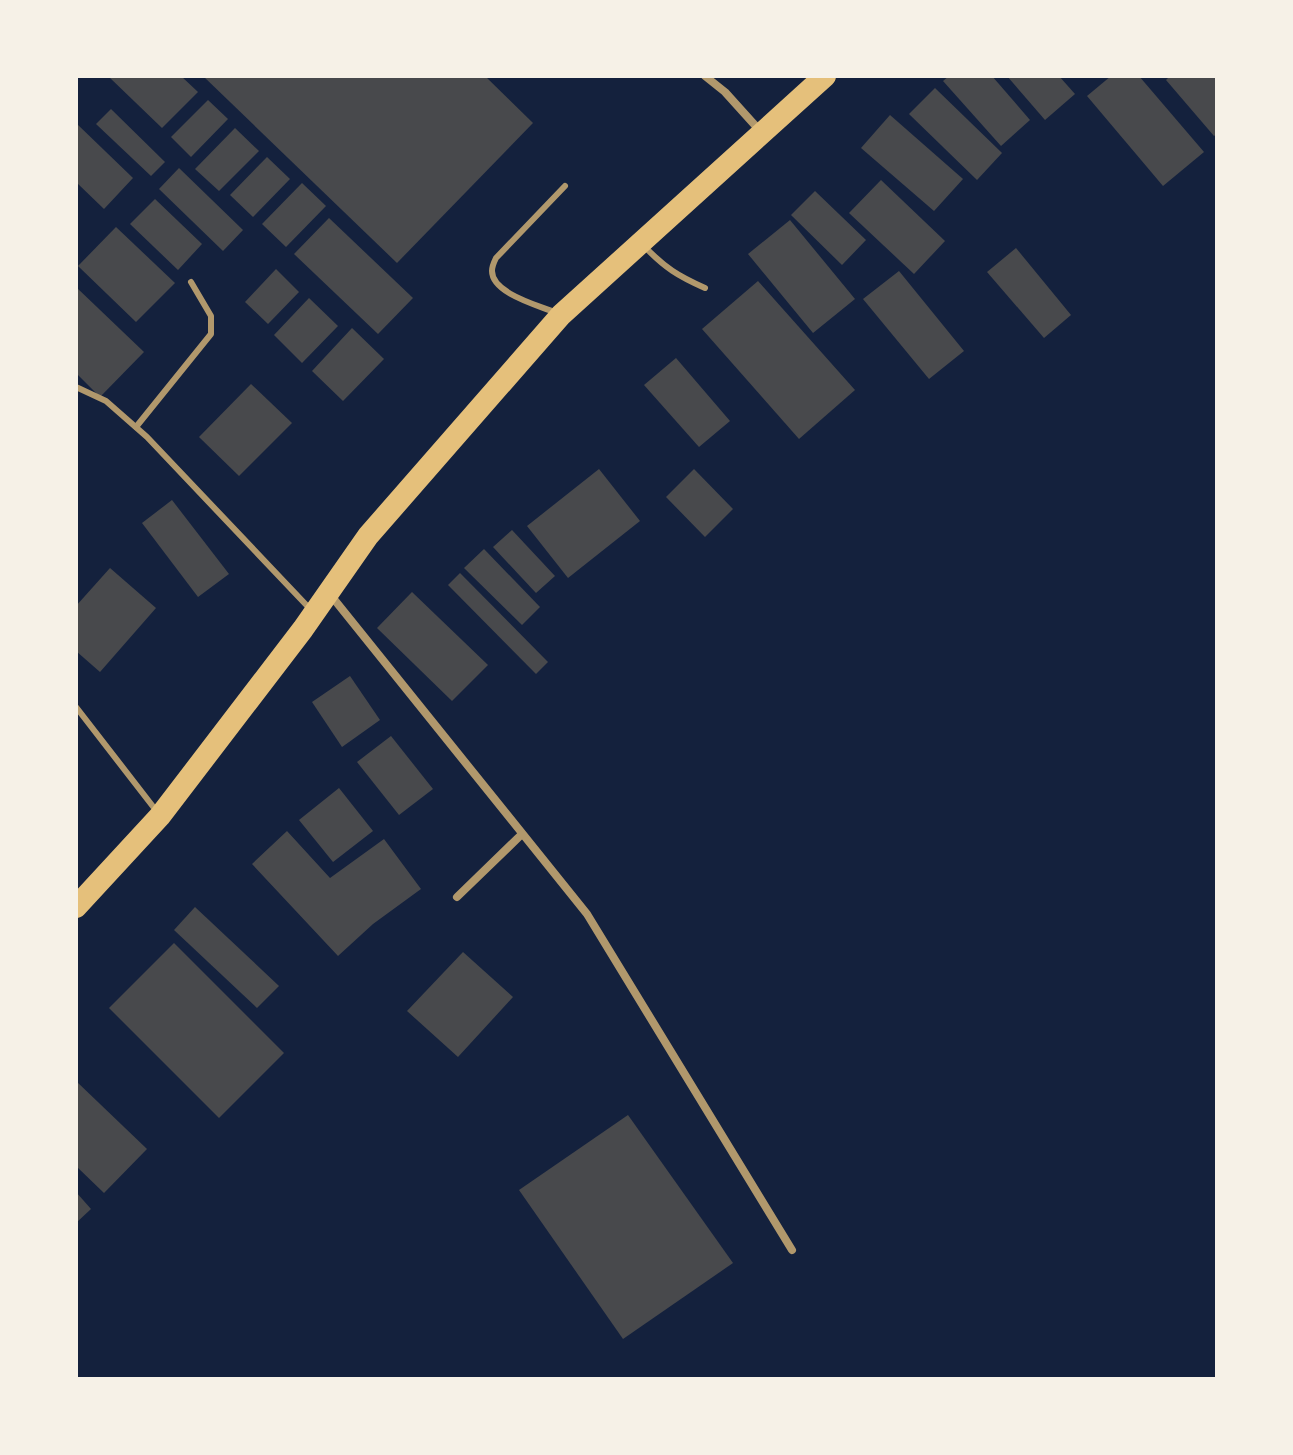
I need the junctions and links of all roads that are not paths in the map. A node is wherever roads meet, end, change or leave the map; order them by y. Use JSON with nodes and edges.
{"nodes":[{"id":1,"x":705,"y":76,"type":"edge"},
{"id":2,"x":825,"y":76,"type":"edge"},
{"id":3,"x":762,"y":133,"type":"junction"},
{"id":4,"x":565,"y":186,"type":"dead end"},
{"id":5,"x":642,"y":243,"type":"junction"},
{"id":6,"x":191,"y":282,"type":"dead end"},
{"id":7,"x":705,"y":288,"type":"dead end"},
{"id":8,"x":561,"y":315,"type":"junction"},
{"id":9,"x":76,"y":387,"type":"edge"},
{"id":10,"x":136,"y":427,"type":"junction"},
{"id":11,"x":328,"y":593,"type":"junction"},
{"id":12,"x":314,"y":613,"type":"junction"},
{"id":13,"x":76,"y":707,"type":"edge"},
{"id":14,"x":160,"y":816,"type":"junction"},
{"id":15,"x":522,"y":834,"type":"junction"},
{"id":16,"x":457,"y":897,"type":"dead end"},
{"id":17,"x":76,"y":907,"type":"edge"},
{"id":18,"x":792,"y":1250,"type":"dead end"}],
"edges":[{"from":1,"to":3,"type":"street"},
{"from":2,"to":3,"type":"highway"},
{"from":3,"to":5,"type":"highway"},
{"from":4,"to":8,"type":"lane"},
{"from":5,"to":7,"type":"lane"},
{"from":5,"to":8,"type":"highway"},
{"from":6,"to":10,"type":"lane"},
{"from":8,"to":11,"type":"highway"},
{"from":9,"to":10,"type":"lane"},
{"from":10,"to":12,"type":"lane"},
{"from":11,"to":12,"type":"highway"},
{"from":11,"to":15,"type":"street"},
{"from":12,"to":14,"type":"highway"},
{"from":13,"to":14,"type":"lane"},
{"from":14,"to":17,"type":"highway"},
{"from":15,"to":16,"type":"street"},
{"from":15,"to":18,"type":"street"}]}
